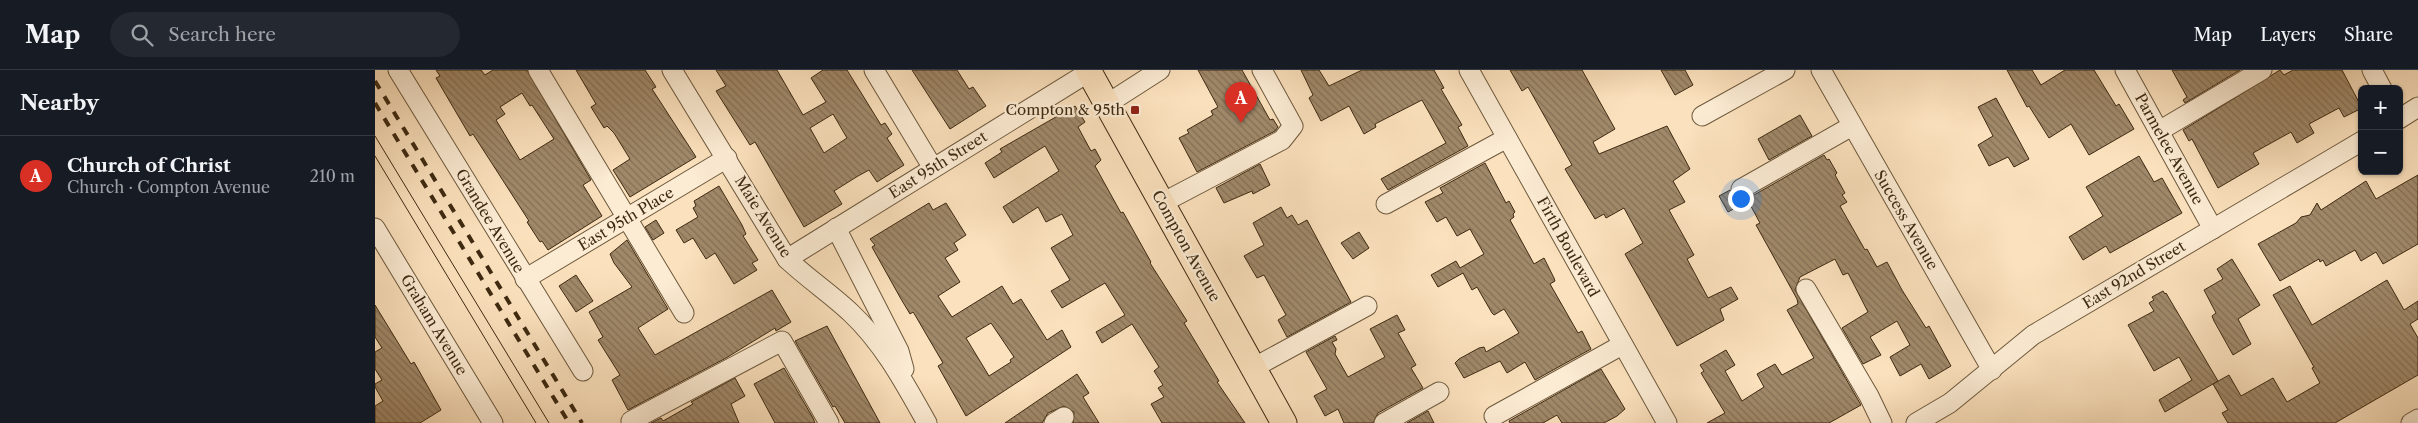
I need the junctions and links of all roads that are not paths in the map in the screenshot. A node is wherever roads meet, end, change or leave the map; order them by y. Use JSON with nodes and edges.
{"nodes":[{"id":1,"x":398,"y":70,"type":"edge"},
{"id":2,"x":538,"y":70,"type":"edge"},
{"id":3,"x":672,"y":70,"type":"edge"},
{"id":4,"x":874,"y":70,"type":"edge"},
{"id":5,"x":1160,"y":70,"type":"edge"},
{"id":6,"x":1262,"y":70,"type":"edge"},
{"id":7,"x":1469,"y":70,"type":"edge"},
{"id":8,"x":1785,"y":70,"type":"edge"},
{"id":9,"x":1821,"y":70,"type":"edge"},
{"id":10,"x":2125,"y":70,"type":"edge"},
{"id":11,"x":2261,"y":70,"type":"edge"},
{"id":12,"x":2372,"y":70,"type":"edge"},
{"id":13,"x":1088,"y":71,"type":"edge"},
{"id":14,"x":2380,"y":85,"type":"edge"},
{"id":15,"x":1107,"y":104,"type":"junction"},
{"id":16,"x":2418,"y":108,"type":"edge"},
{"id":17,"x":1702,"y":116,"type":"dead end"},
{"id":18,"x":2403,"y":117,"type":"edge"},
{"id":19,"x":1852,"y":126,"type":"junction"},
{"id":20,"x":2159,"y":131,"type":"junction"},
{"id":21,"x":1507,"y":138,"type":"junction"},
{"id":22,"x":2358,"y":143,"type":"edge"},
{"id":23,"x":727,"y":158,"type":"junction"},
{"id":24,"x":933,"y":168,"type":"junction"},
{"id":25,"x":1741,"y":189,"type":"dead end"},
{"id":26,"x":1162,"y":204,"type":"junction"},
{"id":27,"x":1387,"y":204,"type":"dead end"},
{"id":28,"x":628,"y":218,"type":"junction"},
{"id":29,"x":375,"y":228,"type":"edge"},
{"id":30,"x":836,"y":228,"type":"junction"},
{"id":31,"x":2213,"y":228,"type":"junction"},
{"id":32,"x":787,"y":258,"type":"junction"},
{"id":33,"x":525,"y":279,"type":"junction"},
{"id":34,"x":1806,"y":289,"type":"dead end"},
{"id":35,"x":1367,"y":306,"type":"dead end"},
{"id":36,"x":684,"y":313,"type":"dead end"},
{"id":37,"x":1622,"y":345,"type":"junction"},
{"id":38,"x":1253,"y":368,"type":"junction"},
{"id":39,"x":1992,"y":370,"type":"junction"},
{"id":40,"x":583,"y":371,"type":"dead end"},
{"id":41,"x":1871,"y":382,"type":"dead end"},
{"id":42,"x":1439,"y":392,"type":"dead end"},
{"id":43,"x":911,"y":394,"type":"junction"},
{"id":44,"x":1494,"y":416,"type":"dead end"},
{"id":45,"x":2418,"y":419,"type":"edge"},
{"id":46,"x":631,"y":421,"type":"dead end"},
{"id":47,"x":488,"y":422,"type":"edge"},
{"id":48,"x":829,"y":423,"type":"edge"},
{"id":49,"x":927,"y":423,"type":"edge"},
{"id":50,"x":1284,"y":423,"type":"edge"},
{"id":51,"x":1384,"y":423,"type":"edge"},
{"id":52,"x":1667,"y":423,"type":"edge"},
{"id":53,"x":1882,"y":423,"type":"edge"},
{"id":54,"x":1895,"y":423,"type":"edge"},
{"id":55,"x":1916,"y":423,"type":"edge"},
{"id":56,"x":2411,"y":423,"type":"edge"}],
"edges":[{"from":1,"to":33,"type":"street","name":"Grandee Avenue"},
{"from":2,"to":28,"type":"street"},
{"from":3,"to":23,"type":"street","name":"Maie Avenue"},
{"from":4,"to":24,"type":"street"},
{"from":5,"to":15,"type":"street"},
{"from":6,"to":26,"type":"street"},
{"from":7,"to":21,"type":"street","name":"Firth Boulevard"},
{"from":8,"to":17,"type":"street"},
{"from":9,"to":19,"type":"street","name":"Success Avenue"},
{"from":10,"to":20,"type":"street","name":"Parmelee Avenue"},
{"from":11,"to":20,"type":"street"},
{"from":12,"to":14,"type":"street"},
{"from":13,"to":15,"type":"main road","name":"Compton Avenue"},
{"from":13,"to":24,"type":"street","name":"East 95th Street"},
{"from":15,"to":26,"type":"main road","name":"Compton Avenue"},
{"from":16,"to":18,"type":"street"},
{"from":19,"to":25,"type":"street"},
{"from":19,"to":39,"type":"street","name":"Success Avenue"},
{"from":20,"to":31,"type":"street","name":"Parmelee Avenue"},
{"from":21,"to":27,"type":"street"},
{"from":21,"to":37,"type":"street","name":"Firth Boulevard"},
{"from":22,"to":31,"type":"street","name":"East 92nd Street"},
{"from":23,"to":28,"type":"street","name":"East 95th Place"},
{"from":23,"to":32,"type":"street","name":"Maie Avenue"},
{"from":24,"to":30,"type":"street","name":"East 95th Street"},
{"from":26,"to":38,"type":"main road","name":"Compton Avenue"},
{"from":28,"to":33,"type":"street","name":"East 95th Place"},
{"from":28,"to":36,"type":"street"},
{"from":29,"to":47,"type":"street","name":"Graham Avenue"},
{"from":30,"to":32,"type":"street","name":"East 95th Street"},
{"from":30,"to":43,"type":"street","name":"Maie Avenue"},
{"from":31,"to":39,"type":"street","name":"East 92nd Street"},
{"from":32,"to":43,"type":"street","name":"Maie Avenue"},
{"from":33,"to":40,"type":"street","name":"Grandee Avenue"},
{"from":34,"to":53,"type":"street"},
{"from":35,"to":38,"type":"street"},
{"from":37,"to":44,"type":"street"},
{"from":37,"to":52,"type":"street","name":"Firth Boulevard"},
{"from":38,"to":50,"type":"main road","name":"Compton Avenue"},
{"from":39,"to":55,"type":"street","name":"East 92nd Street"},
{"from":41,"to":54,"type":"street"},
{"from":42,"to":51,"type":"street"},
{"from":43,"to":49,"type":"street","name":"Maie Avenue"},
{"from":45,"to":56,"type":"street"},
{"from":46,"to":48,"type":"street"}]}
